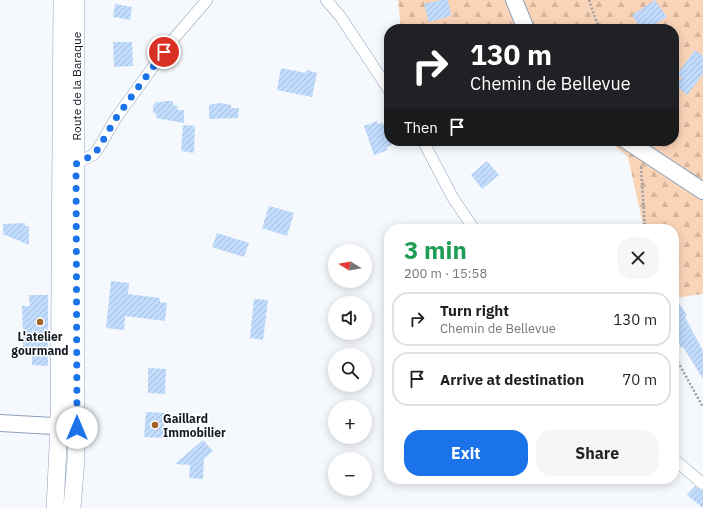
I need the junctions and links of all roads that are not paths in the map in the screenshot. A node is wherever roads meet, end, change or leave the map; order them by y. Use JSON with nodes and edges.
{"nodes":[{"id":1,"x":62,"y":0,"type":"edge"},
{"id":2,"x":76,"y":0,"type":"edge"},
{"id":3,"x":207,"y":0,"type":"edge"},
{"id":4,"x":326,"y":0,"type":"edge"},
{"id":5,"x":514,"y":0,"type":"edge"},
{"id":6,"x":524,"y":24,"type":"edge"},
{"id":7,"x":384,"y":82,"type":"edge"},
{"id":8,"x":426,"y":146,"type":"edge"},
{"id":9,"x":635,"y":146,"type":"edge"},
{"id":10,"x":68,"y":166,"type":"junction"},
{"id":11,"x":703,"y":191,"type":"edge"},
{"id":12,"x":471,"y":224,"type":"edge"},
{"id":13,"x":0,"y":423,"type":"edge"},
{"id":14,"x":59,"y":426,"type":"junction"},
{"id":15,"x":77,"y":428,"type":"junction"},
{"id":16,"x":679,"y":463,"type":"edge"},
{"id":17,"x":703,"y":484,"type":"edge"},
{"id":18,"x":55,"y":508,"type":"edge"},
{"id":19,"x":72,"y":508,"type":"edge"}],
"edges":[{"from":1,"to":10,"type":"main road","name":"Route de la Baraque"},
{"from":2,"to":10,"type":"main road","name":"Route de la Baraque"},
{"from":3,"to":10,"type":"street"},
{"from":4,"to":7,"type":"street"},
{"from":5,"to":6,"type":"street"},
{"from":8,"to":12,"type":"street"},
{"from":9,"to":11,"type":"street"},
{"from":10,"to":14,"type":"main road","name":"Route de la Baraque"},
{"from":10,"to":15,"type":"main road","name":"Route de la Baraque"},
{"from":13,"to":14,"type":"street"},
{"from":14,"to":15,"type":"street"},
{"from":14,"to":18,"type":"main road","name":"Route de la Baraque"},
{"from":15,"to":19,"type":"main road","name":"Route de la Baraque"},
{"from":16,"to":17,"type":"street"}]}
